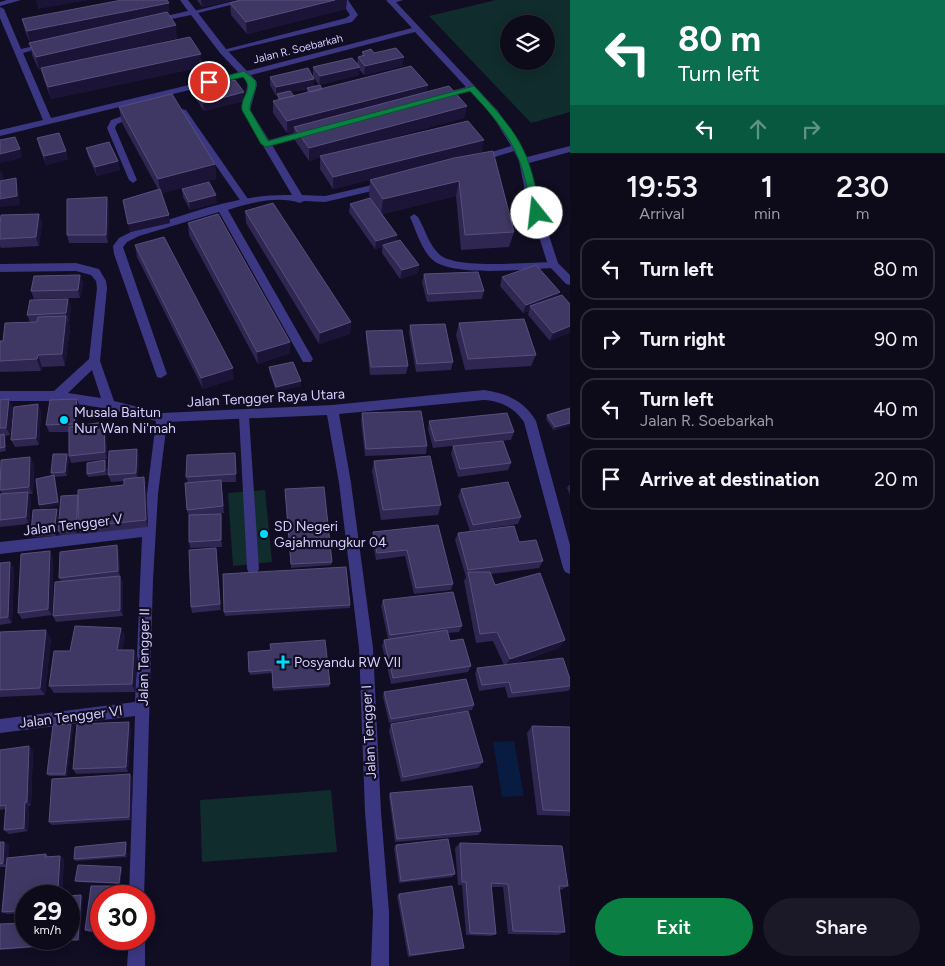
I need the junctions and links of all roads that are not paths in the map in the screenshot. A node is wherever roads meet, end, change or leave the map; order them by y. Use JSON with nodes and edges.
{"nodes":[{"id":1,"x":17,"y":0,"type":"edge"},
{"id":2,"x":184,"y":0,"type":"edge"},
{"id":3,"x":247,"y":0,"type":"edge"},
{"id":4,"x":344,"y":0,"type":"edge"},
{"id":5,"x":394,"y":1,"type":"edge"},
{"id":6,"x":0,"y":4,"type":"edge"},
{"id":7,"x":0,"y":9,"type":"edge"},
{"id":8,"x":194,"y":12,"type":"junction"},
{"id":9,"x":145,"y":23,"type":"edge"},
{"id":10,"x":0,"y":26,"type":"edge"},
{"id":11,"x":417,"y":29,"type":"junction"},
{"id":12,"x":10,"y":30,"type":"junction"},
{"id":13,"x":57,"y":43,"type":"edge"},
{"id":14,"x":223,"y":51,"type":"junction"},
{"id":15,"x":18,"y":52,"type":"junction"},
{"id":16,"x":244,"y":74,"type":"junction"},
{"id":17,"x":471,"y":88,"type":"junction"},
{"id":18,"x":434,"y":98,"type":"edge"},
{"id":19,"x":161,"y":108,"type":"edge"},
{"id":20,"x":142,"y":112,"type":"edge"},
{"id":21,"x":48,"y":121,"type":"junction"},
{"id":22,"x":322,"y":129,"type":"edge"},
{"id":23,"x":0,"y":133,"type":"edge"},
{"id":24,"x":266,"y":144,"type":"junction"},
{"id":25,"x":517,"y":147,"type":"junction"},
{"id":26,"x":570,"y":149,"type":"edge"},
{"id":27,"x":472,"y":161,"type":"edge"},
{"id":28,"x":524,"y":161,"type":"junction"},
{"id":29,"x":133,"y":180,"type":"dead end"},
{"id":30,"x":399,"y":181,"type":"edge"},
{"id":31,"x":300,"y":200,"type":"junction"},
{"id":32,"x":245,"y":201,"type":"junction"},
{"id":33,"x":222,"y":208,"type":"junction"},
{"id":34,"x":414,"y":217,"type":"dead end"},
{"id":35,"x":553,"y":265,"type":"junction"},
{"id":36,"x":0,"y":268,"type":"edge"},
{"id":37,"x":570,"y":281,"type":"edge"},
{"id":38,"x":307,"y":359,"type":"dead end"},
{"id":39,"x":94,"y":361,"type":"junction"},
{"id":40,"x":162,"y":374,"type":"dead end"},
{"id":41,"x":0,"y":396,"type":"edge"},
{"id":42,"x":56,"y":396,"type":"junction"},
{"id":43,"x":109,"y":404,"type":"junction"},
{"id":44,"x":332,"y":410,"type":"junction"},
{"id":45,"x":244,"y":416,"type":"junction"},
{"id":46,"x":162,"y":418,"type":"junction"},
{"id":47,"x":148,"y":531,"type":"junction"},
{"id":48,"x":0,"y":548,"type":"edge"},
{"id":49,"x":570,"y":568,"type":"edge"},
{"id":50,"x":253,"y":569,"type":"dead end"},
{"id":51,"x":143,"y":708,"type":"junction"},
{"id":52,"x":0,"y":726,"type":"edge"},
{"id":53,"x":137,"y":885,"type":"edge"},
{"id":54,"x":136,"y":950,"type":"edge"},
{"id":55,"x":136,"y":966,"type":"edge"},
{"id":56,"x":380,"y":966,"type":"edge"}],
"edges":[{"from":1,"to":6,"type":"street"},
{"from":2,"to":8,"type":"street"},
{"from":3,"to":8,"type":"lane"},
{"from":4,"to":14,"type":"lane"},
{"from":5,"to":11,"type":"street"},
{"from":7,"to":12,"type":"street"},
{"from":8,"to":9,"type":"street"},
{"from":8,"to":14,"type":"street"},
{"from":10,"to":12,"type":"street"},
{"from":11,"to":16,"type":"street","name":"Jalan R. Soebarkah"},
{"from":11,"to":17,"type":"street"},
{"from":12,"to":15,"type":"street"},
{"from":13,"to":15,"type":"street"},
{"from":14,"to":16,"type":"street"},
{"from":15,"to":21,"type":"street"},
{"from":16,"to":21,"type":"street","name":"Jalan R. Soebarkah"},
{"from":16,"to":24,"type":"street"},
{"from":17,"to":18,"type":"street"},
{"from":17,"to":25,"type":"street"},
{"from":19,"to":32,"type":"lane"},
{"from":20,"to":29,"type":"lane"},
{"from":21,"to":23,"type":"street","name":"Jalan R. Soebarkah"},
{"from":22,"to":24,"type":"street"},
{"from":24,"to":31,"type":"street"},
{"from":25,"to":27,"type":"street"},
{"from":25,"to":28,"type":"street"},
{"from":26,"to":28,"type":"street"},
{"from":28,"to":35,"type":"street"},
{"from":30,"to":31,"type":"street"},
{"from":31,"to":32,"type":"street"},
{"from":32,"to":33,"type":"street"},
{"from":33,"to":38,"type":"street"},
{"from":33,"to":40,"type":"street"},
{"from":34,"to":35,"type":"lane"},
{"from":35,"to":37,"type":"street"},
{"from":36,"to":39,"type":"street"},
{"from":39,"to":42,"type":"street"},
{"from":39,"to":43,"type":"street"},
{"from":41,"to":42,"type":"street","name":"Jalan Tengger Raya Utara"},
{"from":42,"to":43,"type":"street","name":"Jalan Tengger Raya Utara"},
{"from":43,"to":46,"type":"street","name":"Jalan Tengger Raya Utara"},
{"from":44,"to":45,"type":"street","name":"Jalan Tengger Raya Utara"},
{"from":44,"to":49,"type":"street","name":"Jalan Tengger Raya Utara"},
{"from":44,"to":56,"type":"street","name":"Jalan Tengger I"},
{"from":45,"to":46,"type":"street","name":"Jalan Tengger Raya Utara"},
{"from":45,"to":50,"type":"lane"},
{"from":46,"to":47,"type":"street","name":"Jalan Tengger II"},
{"from":47,"to":48,"type":"street","name":"Jalan Tengger V"},
{"from":47,"to":51,"type":"street","name":"Jalan Tengger II"},
{"from":51,"to":52,"type":"street","name":"Jalan Tengger VI"},
{"from":51,"to":53,"type":"street","name":"Jalan Tengger II"},
{"from":54,"to":55,"type":"street"}]}
